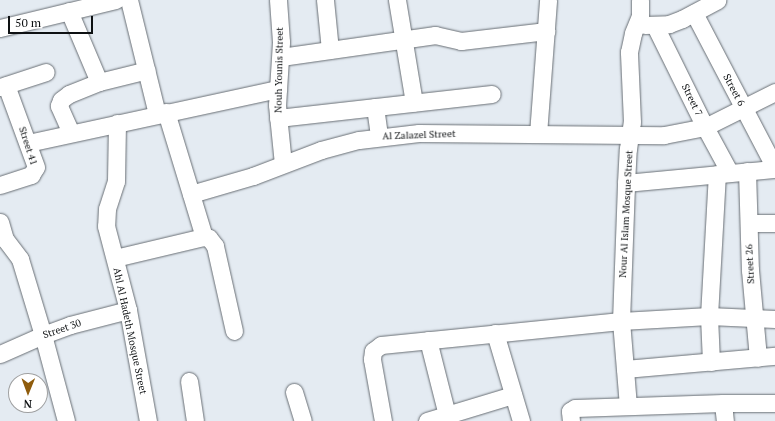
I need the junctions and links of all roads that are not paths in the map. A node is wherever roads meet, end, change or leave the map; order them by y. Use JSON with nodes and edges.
{"nodes":[{"id":1,"x":116,"y":0,"type":"edge"},
{"id":2,"x":129,"y":0,"type":"edge"},
{"id":3,"x":278,"y":0,"type":"edge"},
{"id":4,"x":325,"y":0,"type":"edge"},
{"id":5,"x":397,"y":0,"type":"edge"},
{"id":6,"x":548,"y":0,"type":"edge"},
{"id":7,"x":640,"y":0,"type":"edge"},
{"id":8,"x":717,"y":0,"type":"edge"},
{"id":9,"x":63,"y":8,"type":"edge"},
{"id":10,"x":694,"y":13,"type":"junction"},
{"id":11,"x":637,"y":25,"type":"junction"},
{"id":12,"x":655,"y":26,"type":"junction"},
{"id":13,"x":0,"y":28,"type":"edge"},
{"id":14,"x":546,"y":31,"type":"junction"},
{"id":15,"x":404,"y":40,"type":"junction"},
{"id":16,"x":330,"y":50,"type":"junction"},
{"id":17,"x":281,"y":57,"type":"junction"},
{"id":18,"x":147,"y":70,"type":"junction"},
{"id":19,"x":46,"y":72,"type":"dead end"},
{"id":20,"x":99,"y":82,"type":"junction"},
{"id":21,"x":3,"y":86,"type":"edge"},
{"id":22,"x":278,"y":89,"type":"junction"},
{"id":23,"x":775,"y":92,"type":"edge"},
{"id":24,"x":492,"y":94,"type":"dead end"},
{"id":25,"x":414,"y":103,"type":"junction"},
{"id":26,"x":375,"y":107,"type":"junction"},
{"id":27,"x":744,"y":108,"type":"junction"},
{"id":28,"x":161,"y":113,"type":"junction"},
{"id":29,"x":278,"y":118,"type":"junction"},
{"id":30,"x":117,"y":123,"type":"junction"},
{"id":31,"x":705,"y":127,"type":"junction"},
{"id":32,"x":71,"y":133,"type":"junction"},
{"id":33,"x":538,"y":134,"type":"junction"},
{"id":34,"x":631,"y":135,"type":"junction"},
{"id":35,"x":379,"y":136,"type":"junction"},
{"id":36,"x":28,"y":143,"type":"junction"},
{"id":37,"x":284,"y":164,"type":"junction"},
{"id":38,"x":775,"y":168,"type":"edge"},
{"id":39,"x":747,"y":171,"type":"junction"},
{"id":40,"x":723,"y":173,"type":"junction"},
{"id":41,"x":626,"y":183,"type":"junction"},
{"id":42,"x":0,"y":184,"type":"edge"},
{"id":43,"x":191,"y":194,"type":"junction"},
{"id":44,"x":0,"y":222,"type":"edge"},
{"id":45,"x":749,"y":223,"type":"junction"},
{"id":46,"x":775,"y":223,"type":"edge"},
{"id":47,"x":204,"y":237,"type":"junction"},
{"id":48,"x":115,"y":258,"type":"junction"},
{"id":49,"x":128,"y":310,"type":"junction"},
{"id":50,"x":709,"y":316,"type":"junction"},
{"id":51,"x":754,"y":318,"type":"junction"},
{"id":52,"x":775,"y":319,"type":"edge"},
{"id":53,"x":621,"y":321,"type":"junction"},
{"id":54,"x":234,"y":331,"type":"dead end"},
{"id":55,"x":495,"y":333,"type":"junction"},
{"id":56,"x":43,"y":335,"type":"junction"},
{"id":57,"x":428,"y":340,"type":"junction"},
{"id":58,"x":1,"y":352,"type":"edge"},
{"id":59,"x":775,"y":356,"type":"edge"},
{"id":60,"x":758,"y":358,"type":"junction"},
{"id":61,"x":711,"y":362,"type":"junction"},
{"id":62,"x":625,"y":369,"type":"junction"},
{"id":63,"x":189,"y":381,"type":"dead end"},
{"id":64,"x":294,"y":392,"type":"dead end"},
{"id":65,"x":513,"y":395,"type":"junction"},
{"id":66,"x":723,"y":403,"type":"junction"},
{"id":67,"x":775,"y":403,"type":"edge"},
{"id":68,"x":628,"y":406,"type":"junction"},
{"id":69,"x":452,"y":416,"type":"edge"},
{"id":70,"x":66,"y":421,"type":"edge"},
{"id":71,"x":148,"y":421,"type":"edge"},
{"id":72,"x":195,"y":421,"type":"edge"},
{"id":73,"x":303,"y":421,"type":"edge"},
{"id":74,"x":383,"y":421,"type":"edge"},
{"id":75,"x":428,"y":421,"type":"edge"},
{"id":76,"x":520,"y":421,"type":"edge"},
{"id":77,"x":571,"y":421,"type":"edge"},
{"id":78,"x":725,"y":421,"type":"edge"}],
"edges":[{"from":1,"to":9,"type":"street"},
{"from":2,"to":18,"type":"street"},
{"from":3,"to":17,"type":"street","name":"Nouh Younis Street"},
{"from":4,"to":16,"type":"street"},
{"from":5,"to":15,"type":"street"},
{"from":6,"to":14,"type":"street"},
{"from":7,"to":11,"type":"street","name":"Nour Al Islam Mosque Street"},
{"from":8,"to":10,"type":"street"},
{"from":9,"to":13,"type":"street"},
{"from":9,"to":20,"type":"street"},
{"from":10,"to":12,"type":"street"},
{"from":10,"to":27,"type":"street","name":"Street 6"},
{"from":11,"to":12,"type":"street"},
{"from":11,"to":34,"type":"street","name":"Nour Al Islam Mosque Street"},
{"from":12,"to":31,"type":"street","name":"Street 7"},
{"from":14,"to":15,"type":"street"},
{"from":14,"to":33,"type":"street"},
{"from":15,"to":16,"type":"street"},
{"from":15,"to":25,"type":"street"},
{"from":16,"to":17,"type":"street"},
{"from":17,"to":22,"type":"street","name":"Nouh Younis Street"},
{"from":18,"to":20,"type":"street"},
{"from":18,"to":28,"type":"street"},
{"from":19,"to":21,"type":"street"},
{"from":20,"to":32,"type":"street"},
{"from":21,"to":36,"type":"street","name":"Street 41"},
{"from":22,"to":28,"type":"street"},
{"from":22,"to":29,"type":"street","name":"Nouh Younis Street"},
{"from":23,"to":27,"type":"street","name":"Al Zalazel Street"},
{"from":24,"to":25,"type":"street"},
{"from":25,"to":26,"type":"street"},
{"from":26,"to":29,"type":"street"},
{"from":26,"to":35,"type":"street"},
{"from":27,"to":31,"type":"street","name":"Al Zalazel Street"},
{"from":27,"to":38,"type":"street","name":"Street 6"},
{"from":28,"to":30,"type":"street"},
{"from":28,"to":43,"type":"street"},
{"from":29,"to":37,"type":"street","name":"Nouh Younis Street"},
{"from":30,"to":32,"type":"street"},
{"from":30,"to":48,"type":"street","name":"Ahl Al Hadeth Mosque Street"},
{"from":31,"to":34,"type":"street","name":"Al Zalazel Street"},
{"from":31,"to":40,"type":"street","name":"Street 7"},
{"from":32,"to":36,"type":"street"},
{"from":33,"to":34,"type":"street","name":"Al Zalazel Street"},
{"from":33,"to":35,"type":"street","name":"Al Zalazel Street"},
{"from":34,"to":41,"type":"street","name":"Nour Al Islam Mosque Street"},
{"from":35,"to":37,"type":"street","name":"Al Zalazel Street"},
{"from":36,"to":42,"type":"street","name":"Street 41"},
{"from":37,"to":43,"type":"street","name":"Al Zalazel Street"},
{"from":38,"to":39,"type":"street"},
{"from":39,"to":40,"type":"street"},
{"from":39,"to":45,"type":"street","name":"Street 26"},
{"from":40,"to":41,"type":"street"},
{"from":40,"to":50,"type":"street"},
{"from":41,"to":53,"type":"street","name":"Nour Al Islam Mosque Street"},
{"from":43,"to":47,"type":"street"},
{"from":44,"to":56,"type":"street"},
{"from":45,"to":46,"type":"street"},
{"from":45,"to":51,"type":"street","name":"Street 26"},
{"from":47,"to":48,"type":"street"},
{"from":47,"to":54,"type":"street"},
{"from":48,"to":49,"type":"street","name":"Ahl Al Hadeth Mosque Street"},
{"from":49,"to":56,"type":"street","name":"Street 30"},
{"from":49,"to":71,"type":"street","name":"Ahl Al Hadeth Mosque Street"},
{"from":50,"to":51,"type":"street"},
{"from":50,"to":53,"type":"street"},
{"from":50,"to":61,"type":"street"},
{"from":51,"to":52,"type":"street"},
{"from":51,"to":60,"type":"street","name":"Street 26"},
{"from":53,"to":55,"type":"street"},
{"from":53,"to":62,"type":"street","name":"Nour Al Islam Mosque Street"},
{"from":55,"to":57,"type":"street"},
{"from":55,"to":65,"type":"street"},
{"from":56,"to":58,"type":"street","name":"Street 30"},
{"from":56,"to":70,"type":"street"},
{"from":57,"to":69,"type":"street"},
{"from":57,"to":74,"type":"street"},
{"from":59,"to":60,"type":"street"},
{"from":60,"to":61,"type":"street"},
{"from":61,"to":62,"type":"street"},
{"from":62,"to":68,"type":"street","name":"Nour Al Islam Mosque Street"},
{"from":63,"to":72,"type":"street"},
{"from":64,"to":73,"type":"street"},
{"from":65,"to":69,"type":"street"},
{"from":65,"to":76,"type":"street"},
{"from":66,"to":67,"type":"street"},
{"from":66,"to":68,"type":"street"},
{"from":66,"to":78,"type":"street"},
{"from":68,"to":77,"type":"street"},
{"from":69,"to":75,"type":"street"}]}
